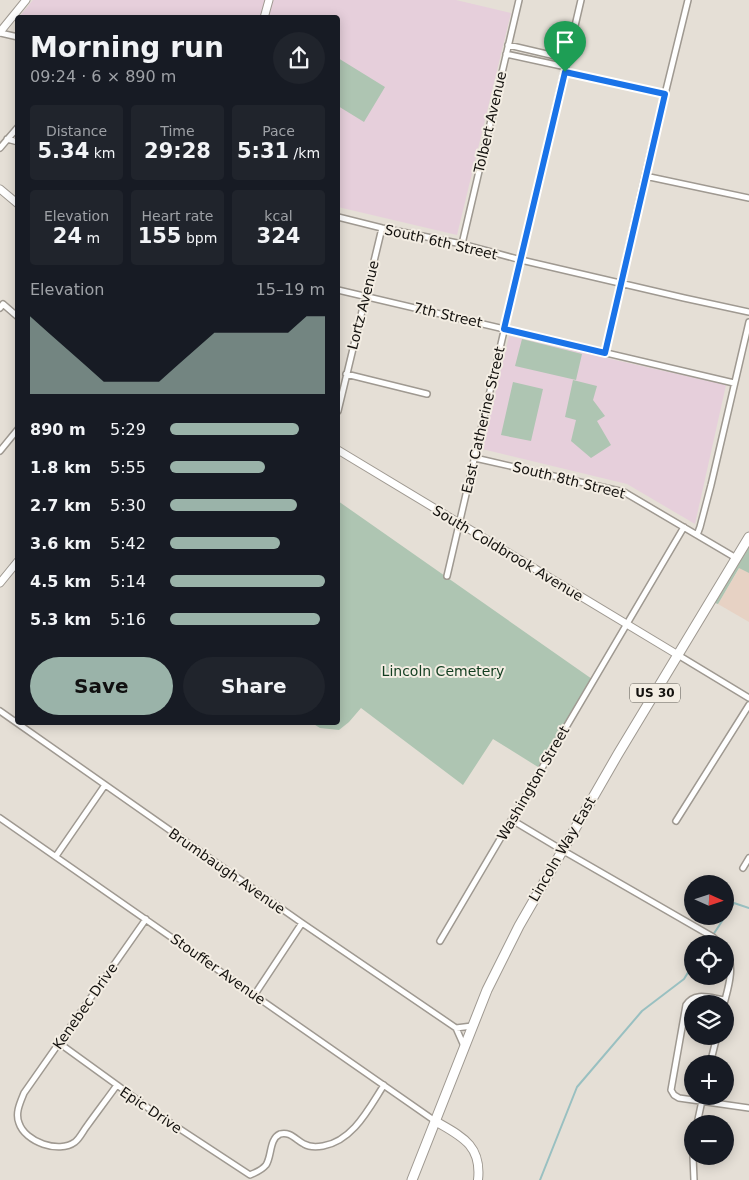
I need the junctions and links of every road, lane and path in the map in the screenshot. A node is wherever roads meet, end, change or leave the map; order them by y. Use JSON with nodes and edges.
{"nodes":[{"id":1,"x":26,"y":0,"type":"edge"},
{"id":2,"x":268,"y":0,"type":"edge"},
{"id":3,"x":519,"y":0,"type":"edge"},
{"id":4,"x":581,"y":0,"type":"edge"},
{"id":5,"x":688,"y":0,"type":"edge"},
{"id":6,"x":265,"y":15,"type":"edge"},
{"id":7,"x":0,"y":32,"type":"edge"},
{"id":8,"x":15,"y":36,"type":"edge"},
{"id":9,"x":508,"y":45,"type":"junction"},
{"id":10,"x":506,"y":54,"type":"junction"},
{"id":11,"x":568,"y":59,"type":"junction"},
{"id":12,"x":565,"y":70,"type":"junction"},
{"id":13,"x":665,"y":94,"type":"junction"},
{"id":14,"x":15,"y":130,"type":"edge"},
{"id":15,"x":7,"y":139,"type":"junction"},
{"id":16,"x":15,"y":141,"type":"edge"},
{"id":17,"x":0,"y":148,"type":"edge"},
{"id":18,"x":645,"y":176,"type":"junction"},
{"id":19,"x":0,"y":189,"type":"edge"},
{"id":20,"x":749,"y":198,"type":"edge"},
{"id":21,"x":15,"y":202,"type":"edge"},
{"id":22,"x":340,"y":218,"type":"edge"},
{"id":23,"x":382,"y":228,"type":"junction"},
{"id":24,"x":462,"y":244,"type":"junction"},
{"id":25,"x":520,"y":260,"type":"junction"},
{"id":26,"x":621,"y":283,"type":"junction"},
{"id":27,"x":340,"y":290,"type":"edge"},
{"id":28,"x":365,"y":296,"type":"junction"},
{"id":29,"x":2,"y":306,"type":"edge"},
{"id":30,"x":749,"y":312,"type":"edge"},
{"id":31,"x":15,"y":315,"type":"edge"},
{"id":32,"x":749,"y":322,"type":"edge"},
{"id":33,"x":504,"y":329,"type":"junction"},
{"id":34,"x":605,"y":353,"type":"junction"},
{"id":35,"x":346,"y":374,"type":"junction"},
{"id":36,"x":734,"y":383,"type":"junction"},
{"id":37,"x":427,"y":394,"type":"dead end"},
{"id":38,"x":340,"y":402,"type":"edge"},
{"id":39,"x":15,"y":433,"type":"edge"},
{"id":40,"x":0,"y":451,"type":"edge"},
{"id":41,"x":340,"y":451,"type":"edge"},
{"id":42,"x":475,"y":458,"type":"junction"},
{"id":43,"x":459,"y":524,"type":"junction"},
{"id":44,"x":684,"y":527,"type":"junction"},
{"id":45,"x":697,"y":535,"type":"junction"},
{"id":46,"x":749,"y":537,"type":"edge"},
{"id":47,"x":736,"y":558,"type":"junction"},
{"id":48,"x":15,"y":564,"type":"edge"},
{"id":49,"x":447,"y":576,"type":"dead end"},
{"id":50,"x":0,"y":582,"type":"edge"},
{"id":51,"x":626,"y":624,"type":"junction"},
{"id":52,"x":678,"y":655,"type":"junction"},
{"id":53,"x":749,"y":698,"type":"edge"},
{"id":54,"x":749,"y":705,"type":"edge"},
{"id":55,"x":0,"y":711,"type":"edge"},
{"id":56,"x":15,"y":722,"type":"edge"},
{"id":57,"x":20,"y":725,"type":"edge"},
{"id":58,"x":105,"y":785,"type":"junction"},
{"id":59,"x":0,"y":818,"type":"edge"},
{"id":60,"x":512,"y":820,"type":"junction"},
{"id":61,"x":676,"y":821,"type":"dead end"},
{"id":62,"x":562,"y":850,"type":"junction"},
{"id":63,"x":56,"y":856,"type":"junction"},
{"id":64,"x":749,"y":858,"type":"edge"},
{"id":65,"x":743,"y":868,"type":"dead end"},
{"id":66,"x":146,"y":919,"type":"junction"},
{"id":67,"x":302,"y":923,"type":"junction"},
{"id":68,"x":710,"y":935,"type":"edge"},
{"id":69,"x":440,"y":941,"type":"dead end"},
{"id":70,"x":255,"y":994,"type":"junction"},
{"id":71,"x":684,"y":1016,"type":"edge"},
{"id":72,"x":472,"y":1026,"type":"junction"},
{"id":73,"x":456,"y":1028,"type":"junction"},
{"id":74,"x":59,"y":1044,"type":"junction"},
{"id":75,"x":464,"y":1046,"type":"junction"},
{"id":76,"x":117,"y":1085,"type":"junction"},
{"id":77,"x":384,"y":1085,"type":"junction"},
{"id":78,"x":24,"y":1094,"type":"joint"},
{"id":79,"x":684,"y":1099,"type":"edge"},
{"id":80,"x":720,"y":1105,"type":"edge"},
{"id":81,"x":749,"y":1108,"type":"edge"},
{"id":82,"x":435,"y":1121,"type":"junction"},
{"id":83,"x":693,"y":1165,"type":"edge"},
{"id":84,"x":412,"y":1180,"type":"edge"},
{"id":85,"x":478,"y":1180,"type":"edge"},
{"id":86,"x":694,"y":1180,"type":"edge"}],
"edges":[{"from":1,"to":7,"type":"street"},
{"from":2,"to":6,"type":"street"},
{"from":3,"to":9,"type":"street","name":"Tolbert Avenue"},
{"from":4,"to":11,"type":"street","name":"East Catherine Street"},
{"from":5,"to":13,"type":"street"},
{"from":7,"to":8,"type":"street"},
{"from":9,"to":10,"type":"street","name":"Tolbert Avenue"},
{"from":9,"to":11,"type":"street"},
{"from":10,"to":12,"type":"street"},
{"from":10,"to":24,"type":"street","name":"Tolbert Avenue"},
{"from":11,"to":12,"type":"street","name":"East Catherine Street"},
{"from":12,"to":13,"type":"street"},
{"from":12,"to":25,"type":"street","name":"East Catherine Street"},
{"from":13,"to":18,"type":"street"},
{"from":14,"to":15,"type":"street"},
{"from":15,"to":16,"type":"street"},
{"from":15,"to":17,"type":"street"},
{"from":18,"to":20,"type":"street"},
{"from":18,"to":26,"type":"street"},
{"from":19,"to":21,"type":"street"},
{"from":22,"to":23,"type":"street","name":"South 6th Street"},
{"from":23,"to":24,"type":"street","name":"South 6th Street"},
{"from":23,"to":28,"type":"street","name":"Lortz Avenue"},
{"from":24,"to":25,"type":"street","name":"South 6th Street"},
{"from":25,"to":26,"type":"street","name":"South 6th Street"},
{"from":25,"to":33,"type":"street","name":"East Catherine Street"},
{"from":26,"to":30,"type":"street","name":"South 6th Street"},
{"from":26,"to":34,"type":"street"},
{"from":27,"to":28,"type":"street","name":"7th Street"},
{"from":28,"to":33,"type":"street","name":"7th Street"},
{"from":28,"to":35,"type":"street","name":"Lortz Avenue"},
{"from":29,"to":31,"type":"street"},
{"from":32,"to":36,"type":"street"},
{"from":33,"to":34,"type":"street","name":"7th Street"},
{"from":33,"to":42,"type":"street","name":"East Catherine Street"},
{"from":34,"to":36,"type":"street","name":"7th Street"},
{"from":35,"to":37,"type":"street"},
{"from":35,"to":38,"type":"street","name":"Lortz Avenue"},
{"from":36,"to":45,"type":"street"},
{"from":39,"to":40,"type":"street"},
{"from":41,"to":43,"type":"street","name":"South Coldbrook Avenue"},
{"from":42,"to":43,"type":"street","name":"East Catherine Street"},
{"from":42,"to":44,"type":"street","name":"South 8th Street"},
{"from":43,"to":49,"type":"street","name":"East Catherine Street"},
{"from":43,"to":51,"type":"street","name":"South Coldbrook Avenue"},
{"from":44,"to":45,"type":"street","name":"South 8th Street"},
{"from":44,"to":51,"type":"street","name":"Washington Street"},
{"from":45,"to":47,"type":"street","name":"South 8th Street"},
{"from":46,"to":47,"type":"highway","name":"Lincoln Way East","number":"US 30"},
{"from":47,"to":52,"type":"highway","name":"Lincoln Way East","number":"US 30"},
{"from":48,"to":50,"type":"street"},
{"from":51,"to":52,"type":"street","name":"South Coldbrook Avenue"},
{"from":51,"to":60,"type":"street","name":"Washington Street"},
{"from":52,"to":53,"type":"street"},
{"from":52,"to":62,"type":"highway","name":"Lincoln Way East","number":"US 30"},
{"from":54,"to":61,"type":"street"},
{"from":55,"to":56,"type":"street","name":"Brumbaugh Avenue"},
{"from":57,"to":58,"type":"street","name":"Brumbaugh Avenue"},
{"from":58,"to":63,"type":"street"},
{"from":58,"to":67,"type":"street","name":"Brumbaugh Avenue"},
{"from":59,"to":63,"type":"street","name":"Stouffer Avenue"},
{"from":60,"to":62,"type":"street"},
{"from":60,"to":69,"type":"street","name":"Washington Street"},
{"from":62,"to":68,"type":"street"},
{"from":62,"to":72,"type":"highway","name":"Lincoln Way East","number":"US 30"},
{"from":63,"to":66,"type":"street","name":"Stouffer Avenue"},
{"from":64,"to":65,"type":"street"},
{"from":66,"to":70,"type":"street","name":"Stouffer Avenue"},
{"from":66,"to":74,"type":"street","name":"Kenebec Drive"},
{"from":67,"to":70,"type":"street"},
{"from":67,"to":73,"type":"street","name":"Brumbaugh Avenue"},
{"from":70,"to":77,"type":"street","name":"Stouffer Avenue"},
{"from":71,"to":79,"type":"street"},
{"from":72,"to":73,"type":"street"},
{"from":72,"to":75,"type":"highway","name":"Lincoln Way East","number":"US 30"},
{"from":73,"to":75,"type":"street"},
{"from":74,"to":76,"type":"street"},
{"from":74,"to":78,"type":"street","name":"Kenebec Drive"},
{"from":75,"to":82,"type":"highway","name":"Lincoln Way East","number":"US 30"},
{"from":76,"to":77,"type":"street","name":"Epic Drive"},
{"from":76,"to":78,"type":"street","name":"Epic Drive"},
{"from":77,"to":82,"type":"street","name":"Stouffer Avenue"},
{"from":80,"to":81,"type":"street"},
{"from":82,"to":84,"type":"highway","name":"Lincoln Way East","number":"US 30"},
{"from":82,"to":85,"type":"main road"},
{"from":83,"to":86,"type":"street"}]}
